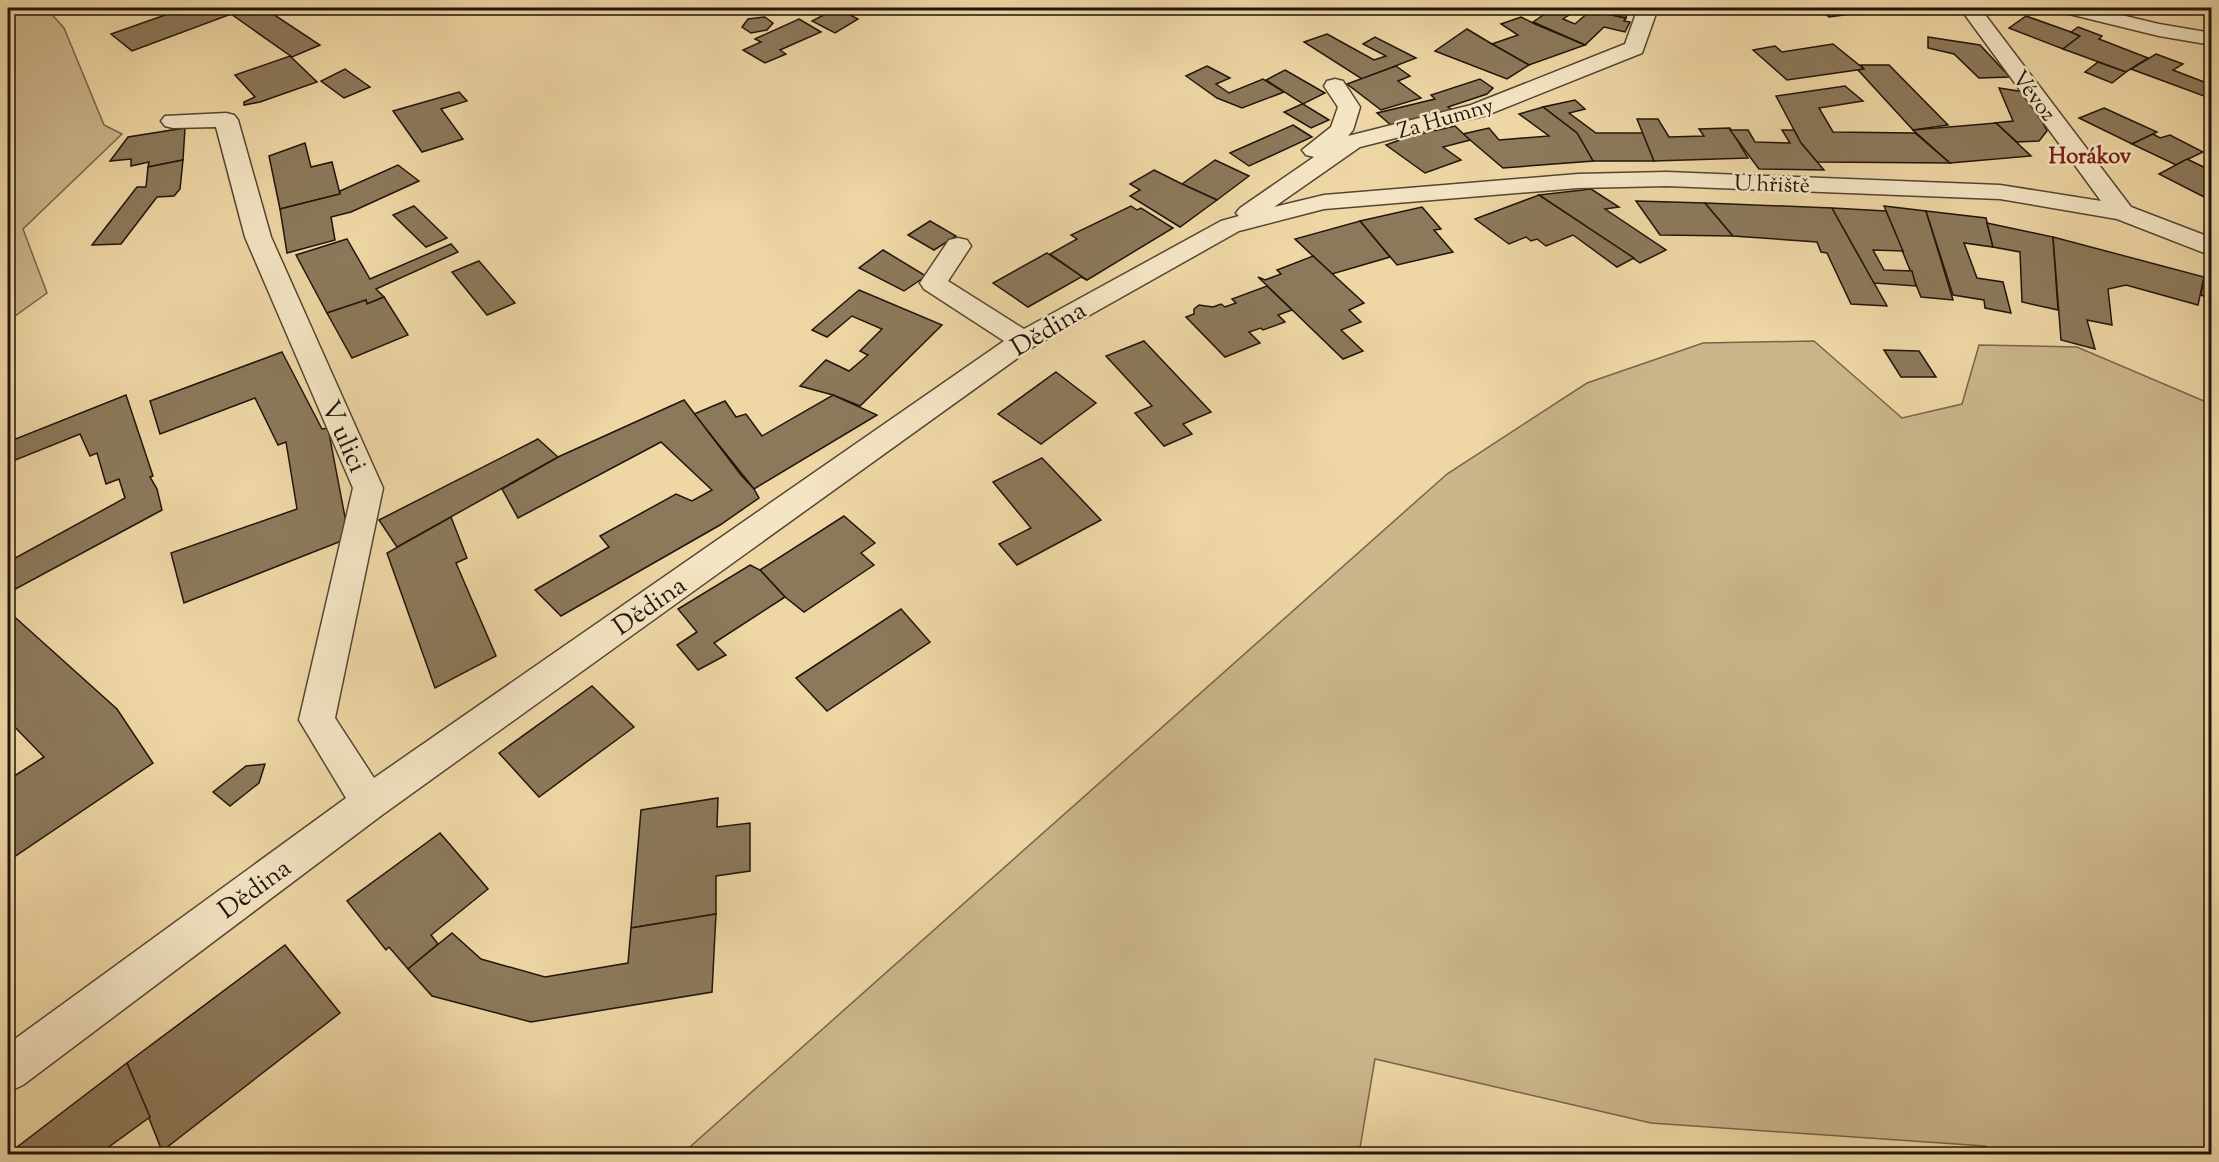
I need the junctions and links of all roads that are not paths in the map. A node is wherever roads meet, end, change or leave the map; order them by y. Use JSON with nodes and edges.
{"nodes":[{"id":1,"x":1648,"y":8,"type":"edge"},
{"id":2,"x":1970,"y":8,"type":"edge"},
{"id":3,"x":2068,"y":8,"type":"edge"},
{"id":4,"x":2211,"y":39,"type":"edge"},
{"id":5,"x":1335,"y":86,"type":"dead end"},
{"id":6,"x":172,"y":121,"type":"dead end"},
{"id":7,"x":1324,"y":202,"type":"joint"},
{"id":8,"x":2122,"y":212,"type":"junction"},
{"id":9,"x":1230,"y":226,"type":"junction"},
{"id":10,"x":958,"y":246,"type":"dead end"},
{"id":11,"x":2211,"y":248,"type":"edge"},
{"id":12,"x":1023,"y":340,"type":"junction"},
{"id":13,"x":369,"y":803,"type":"junction"},
{"id":14,"x":8,"y":1070,"type":"edge"}],
"edges":[{"from":1,"to":9,"type":"street","name":"Za Humny"},
{"from":2,"to":8,"type":"street","name":"Vévoz"},
{"from":3,"to":4,"type":"street"},
{"from":5,"to":9,"type":"street"},
{"from":6,"to":13,"type":"street","name":"V ulici"},
{"from":7,"to":8,"type":"street","name":"U hřiště"},
{"from":7,"to":9,"type":"street","name":"Dědina"},
{"from":8,"to":11,"type":"street","name":"U hřiště"},
{"from":9,"to":12,"type":"street","name":"Dědina"},
{"from":10,"to":12,"type":"street"},
{"from":12,"to":13,"type":"street","name":"Dědina"},
{"from":13,"to":14,"type":"street","name":"Dědina"}]}
